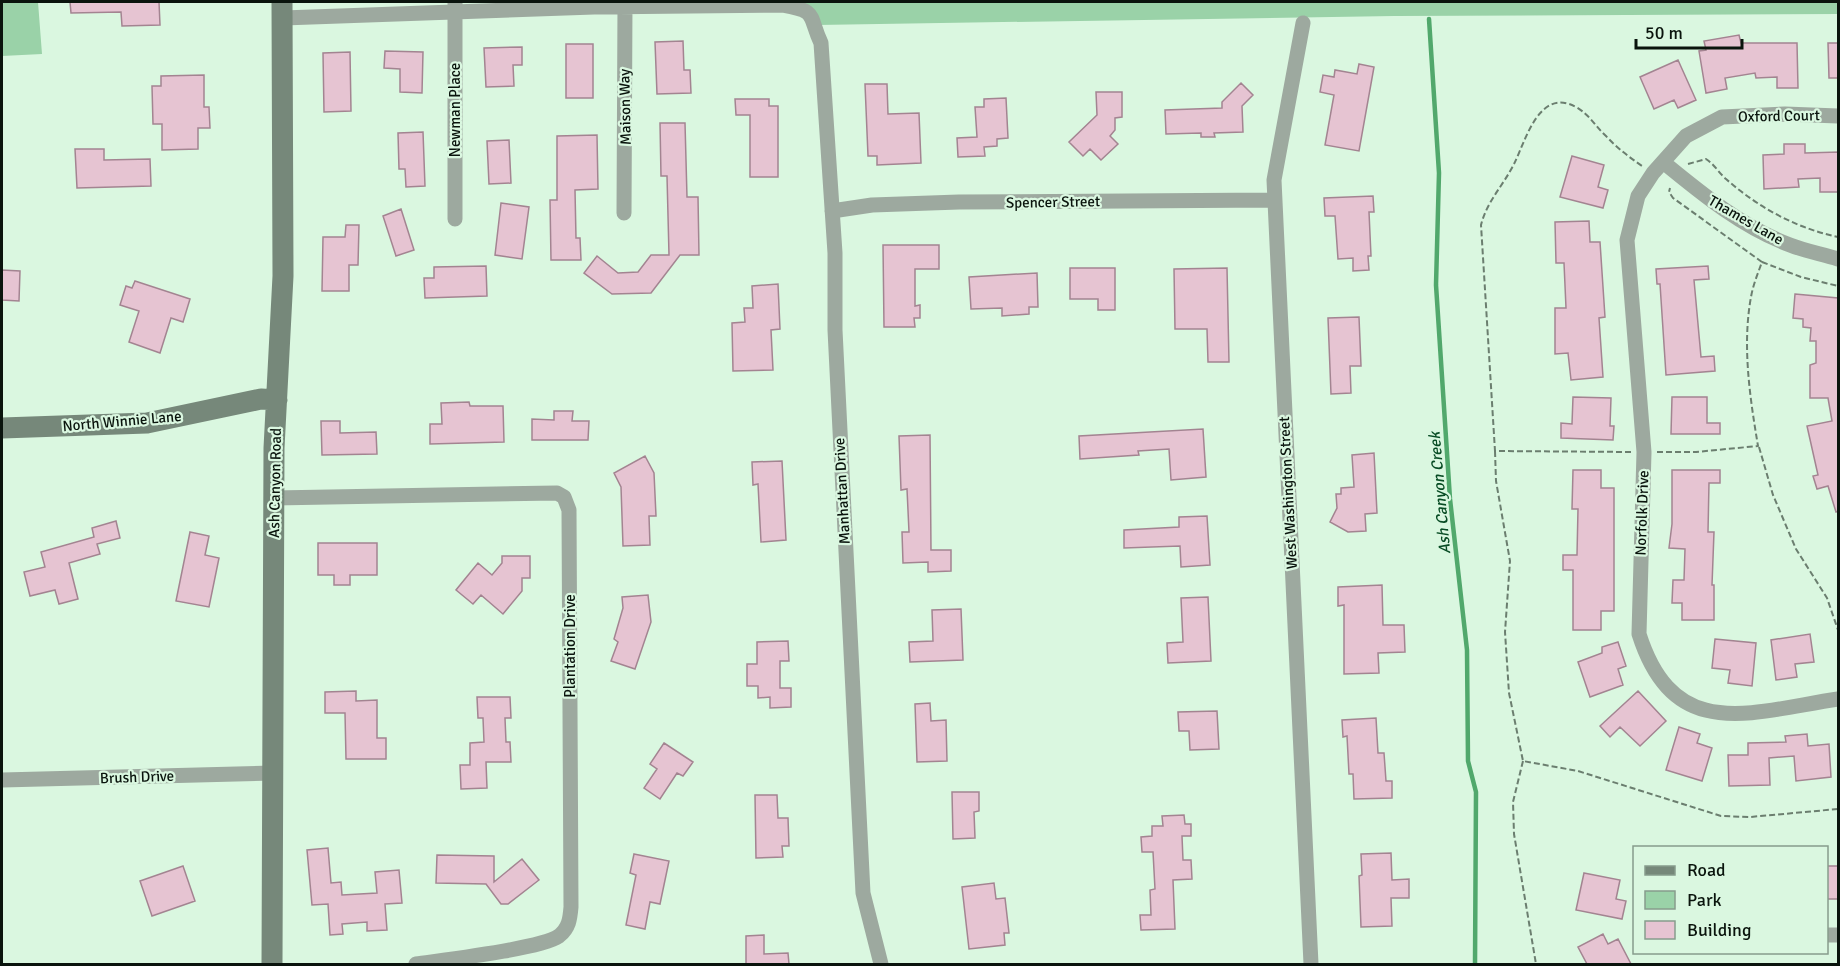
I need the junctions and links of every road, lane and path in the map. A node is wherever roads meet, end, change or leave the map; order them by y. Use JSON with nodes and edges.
{"nodes":[{"id":1,"x":625,"y":5,"type":"edge"},
{"id":2,"x":455,"y":7,"type":"edge"},
{"id":3,"x":282,"y":10,"type":"edge"},
{"id":4,"x":1304,"y":23,"type":"dead end"},
{"id":5,"x":1839,"y":116,"type":"edge"},
{"id":6,"x":1663,"y":162,"type":"junction"},
{"id":7,"x":1274,"y":200,"type":"junction"},
{"id":8,"x":832,"y":211,"type":"junction"},
{"id":9,"x":624,"y":213,"type":"dead end"},
{"id":10,"x":455,"y":219,"type":"dead end"},
{"id":11,"x":1839,"y":259,"type":"edge"},
{"id":12,"x":1762,"y":262,"type":"dead end"},
{"id":13,"x":1839,"y":286,"type":"edge"},
{"id":14,"x":277,"y":400,"type":"junction"},
{"id":15,"x":2,"y":429,"type":"edge"},
{"id":16,"x":1758,"y":446,"type":"dead end"},
{"id":17,"x":1495,"y":451,"type":"dead end"},
{"id":18,"x":274,"y":498,"type":"junction"},
{"id":19,"x":1839,"y":630,"type":"edge"},
{"id":20,"x":1839,"y":699,"type":"edge"},
{"id":21,"x":1523,"y":761,"type":"junction"},
{"id":22,"x":273,"y":773,"type":"junction"},
{"id":23,"x":2,"y":780,"type":"edge"},
{"id":24,"x":1839,"y":809,"type":"edge"},
{"id":25,"x":272,"y":964,"type":"edge"},
{"id":26,"x":416,"y":964,"type":"edge"},
{"id":27,"x":882,"y":964,"type":"edge"},
{"id":28,"x":1311,"y":964,"type":"edge"},
{"id":29,"x":1536,"y":964,"type":"edge"}],
"edges":[{"from":1,"to":2,"type":"street"},
{"from":1,"to":8,"type":"street","name":"Manhattan Drive"},
{"from":1,"to":9,"type":"street","name":"Maison Way"},
{"from":2,"to":3,"type":"street"},
{"from":2,"to":10,"type":"street","name":"Newman Place"},
{"from":3,"to":14,"type":"street","name":"Ash Canyon Road"},
{"from":4,"to":7,"type":"street","name":"West Washington Street"},
{"from":5,"to":6,"type":"street","name":"Oxford Court"},
{"from":6,"to":11,"type":"street","name":"Thames Lane"},
{"from":6,"to":20,"type":"street","name":"Norfolk Drive"},
{"from":7,"to":8,"type":"street","name":"Spencer Street"},
{"from":7,"to":28,"type":"street","name":"West Washington Street"},
{"from":8,"to":27,"type":"street","name":"Manhattan Drive"},
{"from":12,"to":13,"type":"path"},
{"from":14,"to":15,"type":"street","name":"North Winnie Lane"},
{"from":14,"to":18,"type":"street","name":"Ash Canyon Road"},
{"from":16,"to":19,"type":"path"},
{"from":17,"to":21,"type":"path"},
{"from":18,"to":22,"type":"street","name":"Ash Canyon Road"},
{"from":18,"to":26,"type":"street","name":"Plantation Drive"},
{"from":21,"to":24,"type":"path"},
{"from":21,"to":29,"type":"path"},
{"from":22,"to":23,"type":"street","name":"Brush Drive"},
{"from":22,"to":25,"type":"street","name":"Ash Canyon Road"}]}
